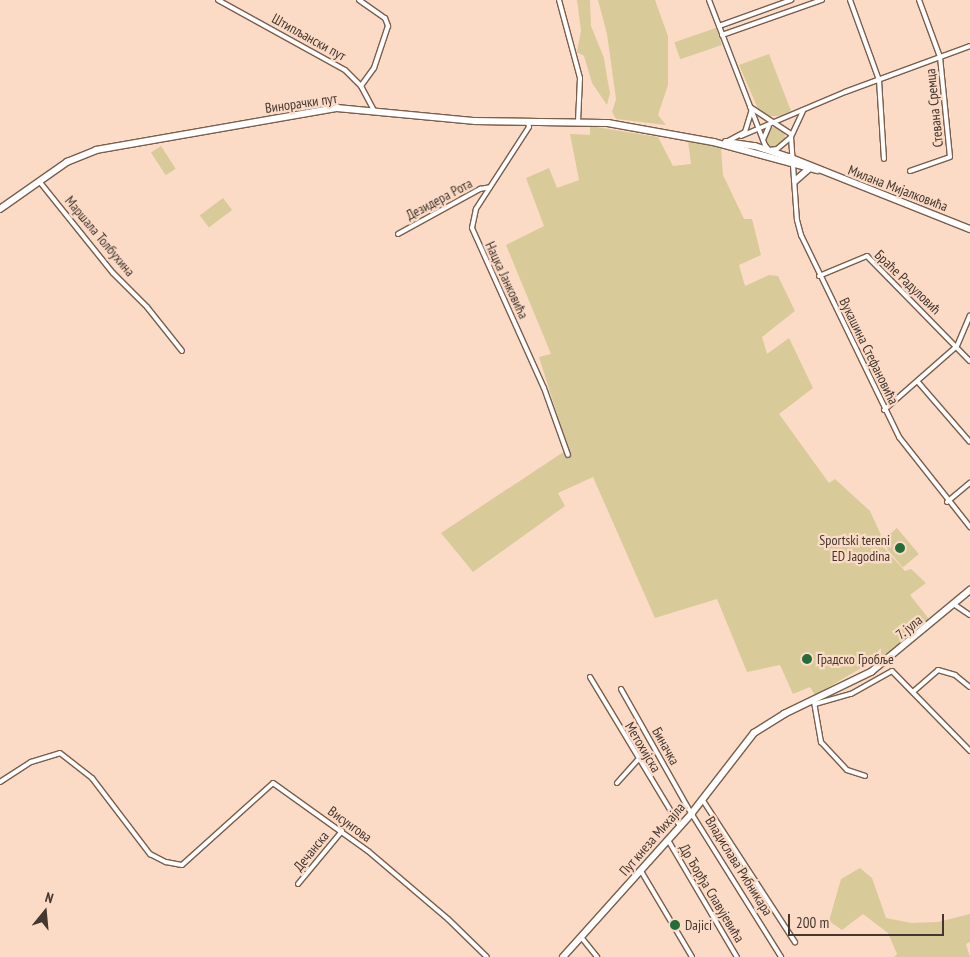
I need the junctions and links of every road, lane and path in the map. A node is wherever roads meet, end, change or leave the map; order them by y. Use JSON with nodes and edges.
{"nodes":[{"id":1,"x":218,"y":0,"type":"edge"},
{"id":2,"x":359,"y":0,"type":"edge"},
{"id":3,"x":559,"y":0,"type":"edge"},
{"id":4,"x":709,"y":0,"type":"edge"},
{"id":5,"x":791,"y":0,"type":"edge"},
{"id":6,"x":822,"y":0,"type":"edge"},
{"id":7,"x":850,"y":0,"type":"edge"},
{"id":8,"x":918,"y":0,"type":"edge"},
{"id":9,"x":719,"y":26,"type":"junction"},
{"id":10,"x":722,"y":35,"type":"junction"},
{"id":11,"x":970,"y":46,"type":"edge"},
{"id":12,"x":940,"y":57,"type":"junction"},
{"id":13,"x":878,"y":80,"type":"junction"},
{"id":14,"x":361,"y":86,"type":"junction"},
{"id":15,"x":748,"y":105,"type":"junction"},
{"id":16,"x":374,"y":110,"type":"junction"},
{"id":17,"x":751,"y":110,"type":"junction"},
{"id":18,"x":803,"y":111,"type":"junction"},
{"id":19,"x":528,"y":122,"type":"junction"},
{"id":20,"x":578,"y":122,"type":"junction"},
{"id":21,"x":772,"y":123,"type":"junction"},
{"id":22,"x":758,"y":129,"type":"junction"},
{"id":23,"x":741,"y":136,"type":"junction"},
{"id":24,"x":791,"y":137,"type":"junction"},
{"id":25,"x":763,"y":141,"type":"junction"},
{"id":26,"x":714,"y":142,"type":"junction"},
{"id":27,"x":726,"y":142,"type":"junction"},
{"id":28,"x":769,"y":150,"type":"junction"},
{"id":29,"x":752,"y":151,"type":"junction"},
{"id":30,"x":884,"y":159,"type":"dead end"},
{"id":31,"x":780,"y":160,"type":"junction"},
{"id":32,"x":796,"y":165,"type":"junction"},
{"id":33,"x":809,"y":167,"type":"junction"},
{"id":34,"x":910,"y":171,"type":"dead end"},
{"id":35,"x":39,"y":181,"type":"junction"},
{"id":36,"x":795,"y":181,"type":"junction"},
{"id":37,"x":490,"y":187,"type":"junction"},
{"id":38,"x":0,"y":209,"type":"edge"},
{"id":39,"x":970,"y":229,"type":"edge"},
{"id":40,"x":398,"y":234,"type":"dead end"},
{"id":41,"x":819,"y":276,"type":"junction"},
{"id":42,"x":970,"y":316,"type":"edge"},
{"id":43,"x":957,"y":346,"type":"junction"},
{"id":44,"x":182,"y":351,"type":"dead end"},
{"id":45,"x":970,"y":361,"type":"edge"},
{"id":46,"x":918,"y":382,"type":"junction"},
{"id":47,"x":884,"y":410,"type":"junction"},
{"id":48,"x":970,"y":442,"type":"edge"},
{"id":49,"x":568,"y":455,"type":"dead end"},
{"id":50,"x":970,"y":483,"type":"edge"},
{"id":51,"x":947,"y":502,"type":"junction"},
{"id":52,"x":970,"y":527,"type":"edge"},
{"id":53,"x":970,"y":590,"type":"edge"},
{"id":54,"x":955,"y":604,"type":"junction"},
{"id":55,"x":970,"y":615,"type":"edge"},
{"id":56,"x":590,"y":677,"type":"dead end"},
{"id":57,"x":970,"y":687,"type":"edge"},
{"id":58,"x":621,"y":689,"type":"dead end"},
{"id":59,"x":914,"y":691,"type":"junction"},
{"id":60,"x":814,"y":702,"type":"junction"},
{"id":61,"x":754,"y":733,"type":"joint"},
{"id":62,"x":970,"y":751,"type":"edge"},
{"id":63,"x":638,"y":760,"type":"junction"},
{"id":64,"x":865,"y":776,"type":"dead end"},
{"id":65,"x":0,"y":782,"type":"edge"},
{"id":66,"x":617,"y":783,"type":"dead end"},
{"id":67,"x":702,"y":799,"type":"junction"},
{"id":68,"x":692,"y":812,"type":"junction"},
{"id":69,"x":680,"y":826,"type":"junction"},
{"id":70,"x":342,"y":832,"type":"junction"},
{"id":71,"x":668,"y":840,"type":"junction"},
{"id":72,"x":641,"y":871,"type":"junction"},
{"id":73,"x":298,"y":884,"type":"dead end"},
{"id":74,"x":581,"y":937,"type":"junction"},
{"id":75,"x":795,"y":942,"type":"dead end"},
{"id":76,"x":487,"y":957,"type":"edge"},
{"id":77,"x":563,"y":957,"type":"edge"},
{"id":78,"x":597,"y":957,"type":"edge"},
{"id":79,"x":692,"y":957,"type":"edge"},
{"id":80,"x":738,"y":957,"type":"edge"},
{"id":81,"x":781,"y":957,"type":"edge"}],
"edges":[{"from":1,"to":14,"type":"street","name":"Штипљански пут"},
{"from":2,"to":14,"type":"street"},
{"from":3,"to":20,"type":"street"},
{"from":4,"to":9,"type":"street"},
{"from":5,"to":9,"type":"street"},
{"from":6,"to":10,"type":"street"},
{"from":7,"to":13,"type":"street"},
{"from":8,"to":12,"type":"street","name":"Стевана Сремца"},
{"from":9,"to":10,"type":"street"},
{"from":10,"to":15,"type":"street"},
{"from":11,"to":12,"type":"street"},
{"from":12,"to":13,"type":"street"},
{"from":12,"to":34,"type":"street","name":"Стевана Сремца"},
{"from":13,"to":18,"type":"street"},
{"from":13,"to":30,"type":"street"},
{"from":14,"to":16,"type":"street","name":"Штипљански пут"},
{"from":15,"to":17,"type":"street"},
{"from":15,"to":21,"type":"street"},
{"from":16,"to":19,"type":"street","name":"Винорачки пут"},
{"from":16,"to":35,"type":"street","name":"Винорачки пут"},
{"from":17,"to":22,"type":"street"},
{"from":17,"to":23,"type":"street"},
{"from":18,"to":21,"type":"street"},
{"from":18,"to":24,"type":"street"},
{"from":19,"to":20,"type":"street","name":"Винорачки пут"},
{"from":19,"to":37,"type":"street","name":"Нацка Јанковића"},
{"from":20,"to":26,"type":"street","name":"Милана Мијалковића"},
{"from":21,"to":22,"type":"street"},
{"from":21,"to":24,"type":"street"},
{"from":21,"to":25,"type":"street"},
{"from":22,"to":23,"type":"street"},
{"from":22,"to":25,"type":"street"},
{"from":23,"to":27,"type":"street"},
{"from":24,"to":28,"type":"street"},
{"from":24,"to":32,"type":"street","name":"Вукашина Стефановића"},
{"from":25,"to":28,"type":"street"},
{"from":26,"to":27,"type":"street","name":"Милана Мијалковића"},
{"from":26,"to":29,"type":"street","name":"Милана Мијалковића"},
{"from":27,"to":28,"type":"street","name":"Милана Мијалковића"},
{"from":28,"to":29,"type":"street"},
{"from":28,"to":31,"type":"street"},
{"from":28,"to":32,"type":"street","name":"Милана Мијалковића"},
{"from":29,"to":31,"type":"street","name":"Милана Мијалковића"},
{"from":31,"to":32,"type":"street","name":"Милана Мијалковића"},
{"from":32,"to":33,"type":"street","name":"Милана Мијалковића"},
{"from":32,"to":33,"type":"street"},
{"from":32,"to":36,"type":"street","name":"Вукашина Стефановића"},
{"from":33,"to":36,"type":"street"},
{"from":33,"to":39,"type":"street","name":"Милана Мијалковића"},
{"from":35,"to":38,"type":"street","name":"Винорачки пут"},
{"from":35,"to":44,"type":"street","name":"Маршала Толбухина"},
{"from":36,"to":41,"type":"street","name":"Вукашина Стефановића"},
{"from":37,"to":40,"type":"street","name":"Дезидера Рота"},
{"from":37,"to":49,"type":"street","name":"Нацка Јанковића"},
{"from":41,"to":43,"type":"street","name":"Браће Радуловић"},
{"from":41,"to":47,"type":"street","name":"Вукашина Стефановића"},
{"from":42,"to":43,"type":"street"},
{"from":43,"to":45,"type":"street","name":"Браће Радуловић"},
{"from":43,"to":46,"type":"street"},
{"from":46,"to":47,"type":"street"},
{"from":46,"to":48,"type":"street"},
{"from":47,"to":51,"type":"street","name":"Вукашина Стефановића"},
{"from":50,"to":51,"type":"street"},
{"from":51,"to":52,"type":"street","name":"Вукашина Стефановића"},
{"from":53,"to":54,"type":"street","name":"7. јула"},
{"from":54,"to":55,"type":"street"},
{"from":54,"to":60,"type":"street","name":"7. јула"},
{"from":56,"to":63,"type":"street","name":"Метохијска"},
{"from":57,"to":59,"type":"street"},
{"from":58,"to":68,"type":"street","name":"Биначка"},
{"from":59,"to":60,"type":"street"},
{"from":59,"to":62,"type":"street"},
{"from":60,"to":61,"type":"street","name":"7. јула"},
{"from":60,"to":64,"type":"street"},
{"from":61,"to":67,"type":"street","name":"Пут кнеза Михајла"},
{"from":63,"to":66,"type":"street"},
{"from":63,"to":69,"type":"street","name":"Метохијска"},
{"from":65,"to":70,"type":"street","name":"Висунгова"},
{"from":67,"to":68,"type":"street","name":"Пут кнеза Михајла"},
{"from":67,"to":75,"type":"street"},
{"from":68,"to":69,"type":"street","name":"Пут кнеза Михајла"},
{"from":68,"to":81,"type":"street","name":"Владислава Рибникара"},
{"from":69,"to":71,"type":"street","name":"Пут кнеза Михајла"},
{"from":70,"to":73,"type":"street","name":"Дечанска"},
{"from":70,"to":76,"type":"street","name":"Висунгова"},
{"from":71,"to":72,"type":"street","name":"Пут кнеза Михајла"},
{"from":71,"to":80,"type":"street","name":"Др Ђорђа Славујевића"},
{"from":72,"to":74,"type":"street","name":"Пут кнеза Михајла"},
{"from":72,"to":79,"type":"street"},
{"from":74,"to":77,"type":"street","name":"Пут кнеза Михајла"},
{"from":74,"to":78,"type":"street"}]}
